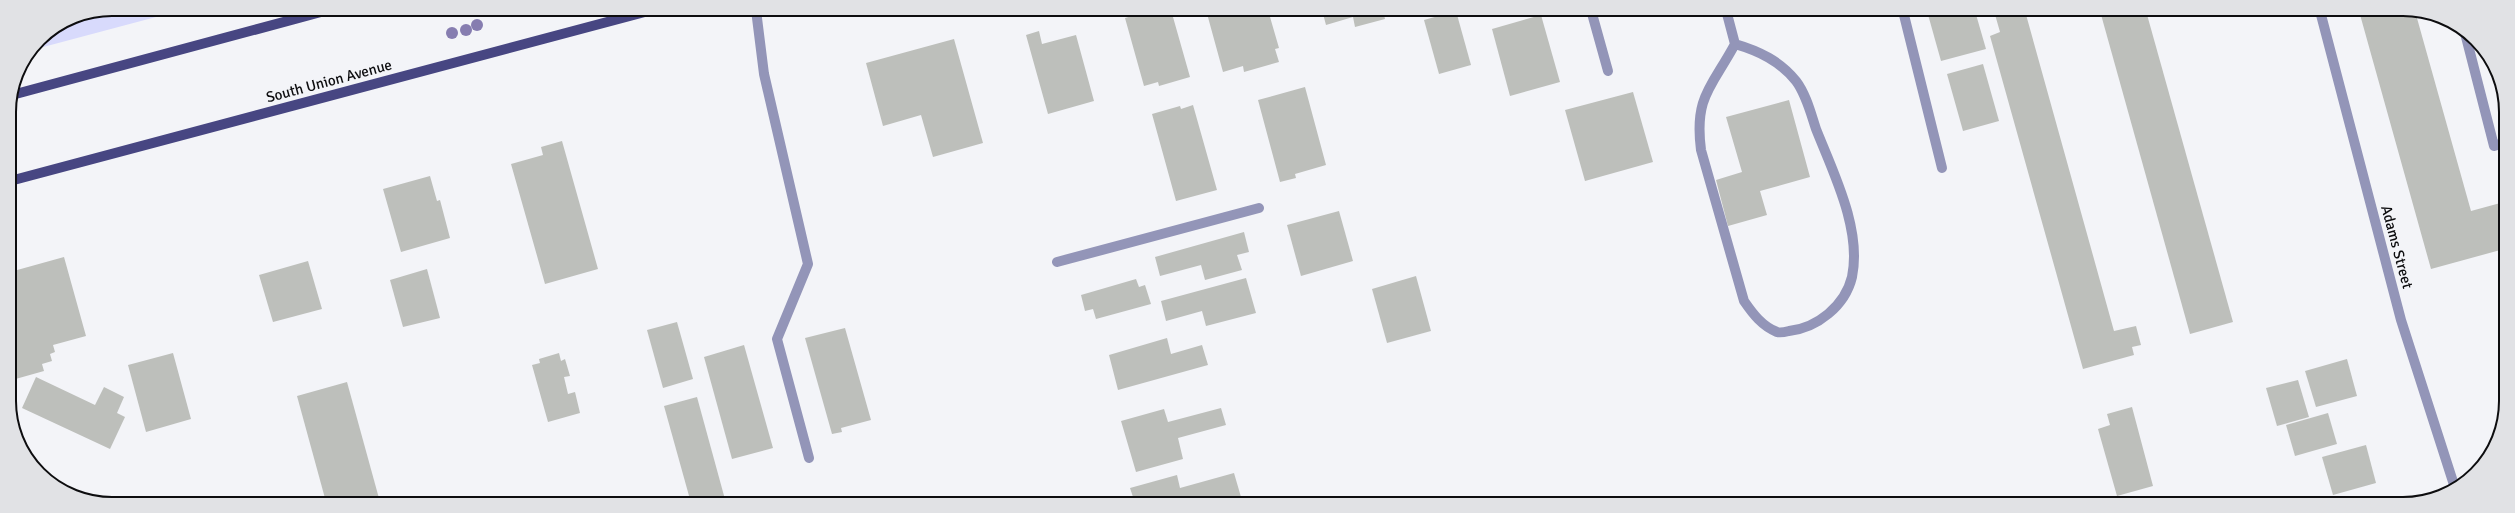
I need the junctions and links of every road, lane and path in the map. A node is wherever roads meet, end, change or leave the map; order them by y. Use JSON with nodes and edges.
{"nodes":[{"id":1,"x":306,"y":16,"type":"edge"},
{"id":2,"x":633,"y":16,"type":"edge"},
{"id":3,"x":757,"y":16,"type":"edge"},
{"id":4,"x":1593,"y":16,"type":"edge"},
{"id":5,"x":1728,"y":16,"type":"edge"},
{"id":6,"x":1905,"y":16,"type":"edge"},
{"id":7,"x":2321,"y":16,"type":"edge"},
{"id":8,"x":2467,"y":41,"type":"edge"},
{"id":9,"x":1735,"y":44,"type":"junction"},
{"id":10,"x":1608,"y":71,"type":"dead end"},
{"id":11,"x":18,"y":93,"type":"edge"},
{"id":12,"x":2499,"y":144,"type":"edge"},
{"id":13,"x":1942,"y":168,"type":"dead end"},
{"id":14,"x":16,"y":179,"type":"edge"},
{"id":15,"x":1259,"y":208,"type":"dead end"},
{"id":16,"x":1057,"y":262,"type":"dead end"},
{"id":17,"x":809,"y":458,"type":"dead end"},
{"id":18,"x":2453,"y":483,"type":"edge"}],
"edges":[{"from":1,"to":11,"type":"main road"},
{"from":2,"to":14,"type":"main road","name":"South Union Avenue"},
{"from":3,"to":17,"type":"street"},
{"from":4,"to":10,"type":"street"},
{"from":5,"to":9,"type":"street"},
{"from":6,"to":13,"type":"street"},
{"from":7,"to":18,"type":"street","name":"Adams Street"},
{"from":8,"to":12,"type":"street"},
{"from":9,"to":9,"type":"street"},
{"from":15,"to":16,"type":"street"}]}
